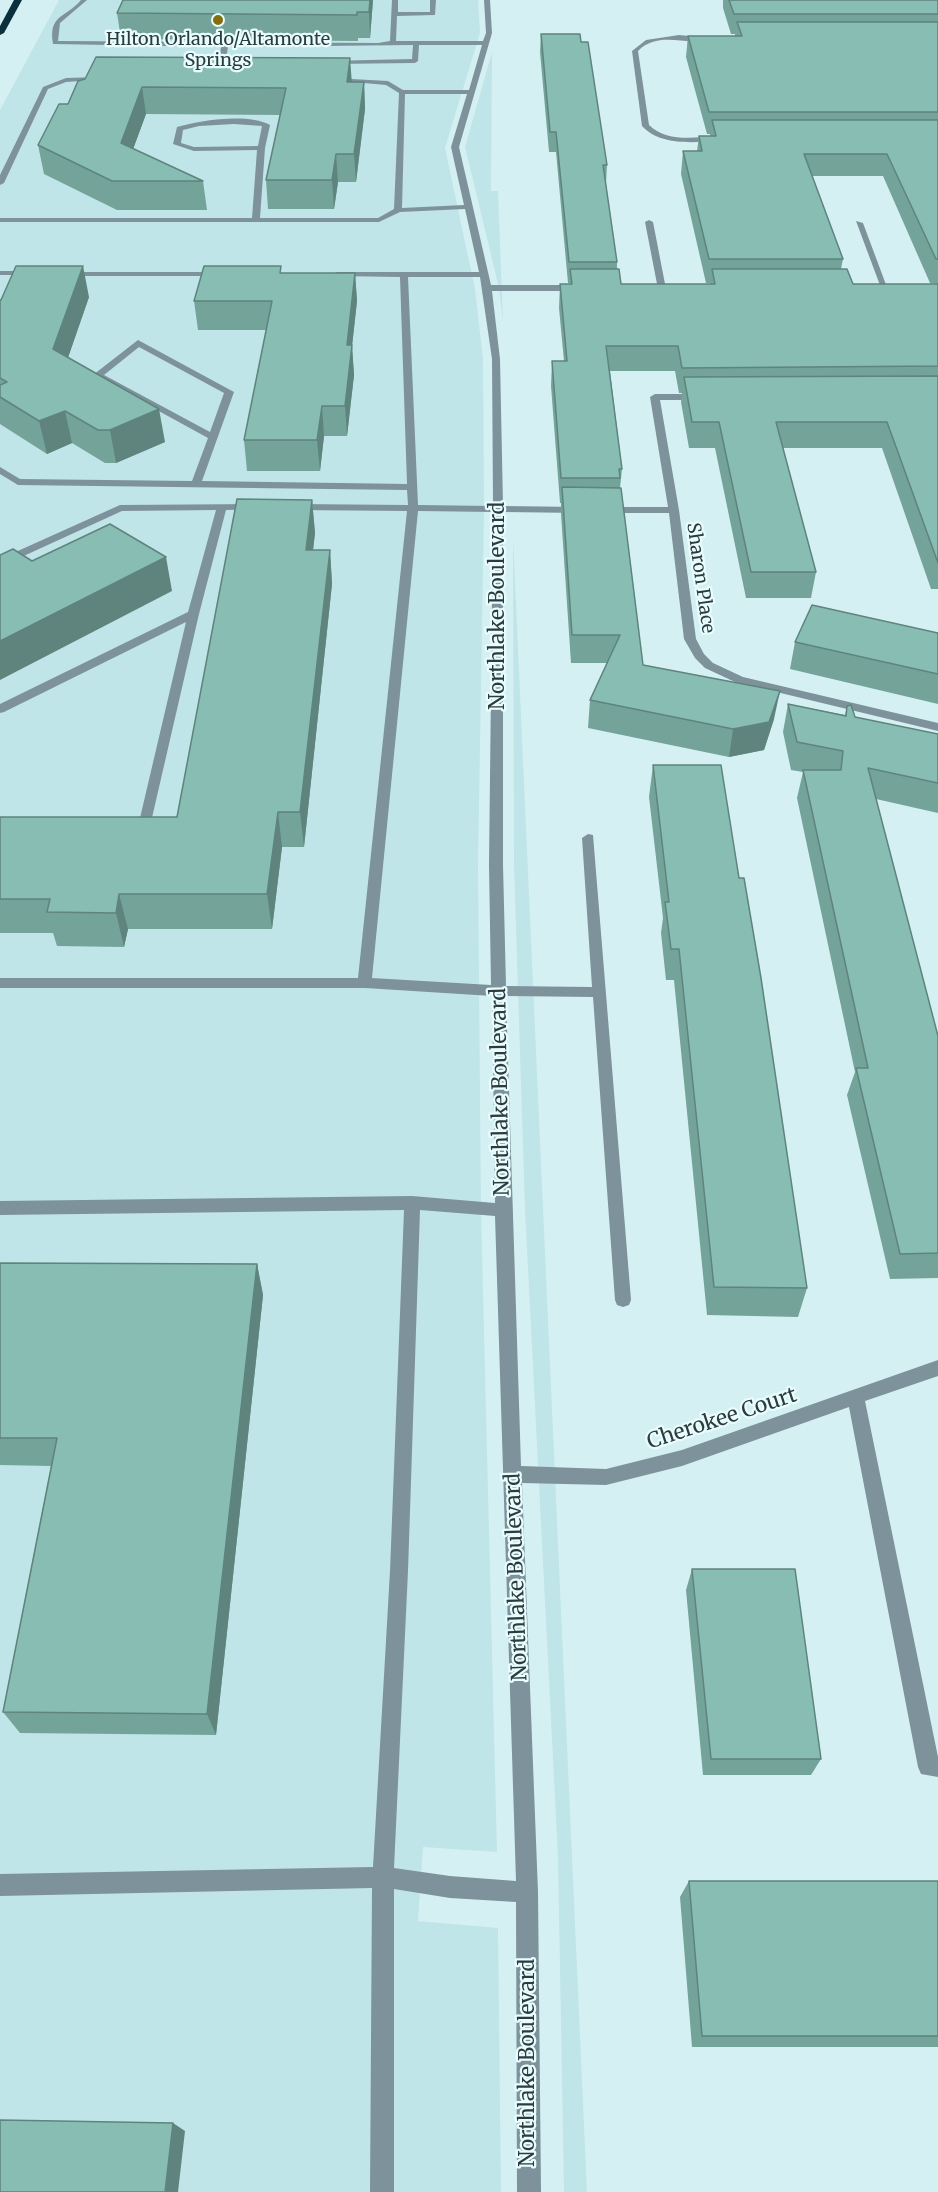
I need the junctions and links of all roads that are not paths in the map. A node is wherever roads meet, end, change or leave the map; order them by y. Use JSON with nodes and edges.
{"nodes":[{"id":1,"x":18,"y":0,"type":"edge"},
{"id":2,"x":84,"y":0,"type":"edge"},
{"id":3,"x":395,"y":0,"type":"edge"},
{"id":4,"x":434,"y":0,"type":"edge"},
{"id":5,"x":487,"y":0,"type":"edge"},
{"id":6,"x":394,"y":14,"type":"junction"},
{"id":7,"x":0,"y":33,"type":"edge"},
{"id":8,"x":718,"y":38,"type":"edge"},
{"id":9,"x":393,"y":43,"type":"junction"},
{"id":10,"x":416,"y":43,"type":"junction"},
{"id":11,"x":486,"y":44,"type":"junction"},
{"id":12,"x":225,"y":45,"type":"junction"},
{"id":13,"x":245,"y":62,"type":"edge"},
{"id":14,"x":324,"y":62,"type":"edge"},
{"id":15,"x":109,"y":79,"type":"edge"},
{"id":16,"x":319,"y":80,"type":"edge"},
{"id":17,"x":402,"y":92,"type":"junction"},
{"id":18,"x":471,"y":92,"type":"junction"},
{"id":19,"x":726,"y":138,"type":"edge"},
{"id":20,"x":261,"y":148,"type":"junction"},
{"id":21,"x":0,"y":183,"type":"edge"},
{"id":22,"x":469,"y":207,"type":"junction"},
{"id":23,"x":398,"y":210,"type":"junction"},
{"id":24,"x":0,"y":220,"type":"edge"},
{"id":25,"x":256,"y":220,"type":"junction"},
{"id":26,"x":649,"y":222,"type":"dead end"},
{"id":27,"x":859,"y":223,"type":"dead end"},
{"id":28,"x":0,"y":273,"type":"edge"},
{"id":29,"x":36,"y":273,"type":"edge"},
{"id":30,"x":59,"y":274,"type":"edge"},
{"id":31,"x":226,"y":274,"type":"edge"},
{"id":32,"x":333,"y":274,"type":"edge"},
{"id":33,"x":404,"y":274,"type":"junction"},
{"id":34,"x":486,"y":282,"type":"junction"},
{"id":35,"x":594,"y":288,"type":"edge"},
{"id":36,"x":650,"y":288,"type":"edge"},
{"id":37,"x":662,"y":288,"type":"junction"},
{"id":38,"x":673,"y":288,"type":"edge"},
{"id":39,"x":873,"y":288,"type":"edge"},
{"id":40,"x":885,"y":288,"type":"junction"},
{"id":41,"x":895,"y":288,"type":"edge"},
{"id":42,"x":714,"y":397,"type":"edge"},
{"id":43,"x":213,"y":437,"type":"junction"},
{"id":44,"x":0,"y":470,"type":"edge"},
{"id":45,"x":196,"y":485,"type":"junction"},
{"id":46,"x":412,"y":487,"type":"junction"},
{"id":47,"x":222,"y":507,"type":"junction"},
{"id":48,"x":270,"y":507,"type":"edge"},
{"id":49,"x":282,"y":507,"type":"edge"},
{"id":50,"x":413,"y":507,"type":"junction"},
{"id":51,"x":498,"y":509,"type":"junction"},
{"id":52,"x":674,"y":510,"type":"junction"},
{"id":53,"x":0,"y":563,"type":"edge"},
{"id":54,"x":194,"y":614,"type":"junction"},
{"id":55,"x":0,"y":709,"type":"edge"},
{"id":56,"x":938,"y":727,"type":"edge"},
{"id":57,"x":123,"y":822,"type":"edge"},
{"id":58,"x":588,"y":838,"type":"dead end"},
{"id":59,"x":0,"y":983,"type":"edge"},
{"id":60,"x":365,"y":983,"type":"junction"},
{"id":61,"x":499,"y":991,"type":"junction"},
{"id":62,"x":600,"y":992,"type":"junction"},
{"id":63,"x":412,"y":1203,"type":"junction"},
{"id":64,"x":0,"y":1208,"type":"edge"},
{"id":65,"x":503,"y":1210,"type":"junction"},
{"id":66,"x":623,"y":1300,"type":"dead end"},
{"id":67,"x":938,"y":1368,"type":"edge"},
{"id":68,"x":856,"y":1398,"type":"junction"},
{"id":69,"x":514,"y":1474,"type":"junction"},
{"id":70,"x":938,"y":1767,"type":"edge"},
{"id":71,"x":383,"y":1877,"type":"junction"},
{"id":72,"x":0,"y":1885,"type":"edge"},
{"id":73,"x":527,"y":1892,"type":"junction"},
{"id":74,"x":382,"y":2192,"type":"edge"},
{"id":75,"x":529,"y":2192,"type":"edge"}],
"edges":[{"from":1,"to":7,"type":"highway"},
{"from":2,"to":12,"type":"street"},
{"from":3,"to":6,"type":"street"},
{"from":4,"to":6,"type":"street"},
{"from":5,"to":11,"type":"street","name":"Northlake Boulevard"},
{"from":6,"to":9,"type":"street"},
{"from":8,"to":19,"type":"street"},
{"from":9,"to":10,"type":"street"},
{"from":9,"to":12,"type":"street"},
{"from":10,"to":11,"type":"street"},
{"from":10,"to":14,"type":"street"},
{"from":11,"to":18,"type":"street","name":"Northlake Boulevard"},
{"from":12,"to":13,"type":"street"},
{"from":15,"to":21,"type":"street"},
{"from":16,"to":17,"type":"street"},
{"from":17,"to":18,"type":"street"},
{"from":17,"to":23,"type":"street"},
{"from":18,"to":22,"type":"street","name":"Northlake Boulevard"},
{"from":20,"to":20,"type":"street"},
{"from":20,"to":25,"type":"street"},
{"from":22,"to":23,"type":"street"},
{"from":22,"to":34,"type":"street","name":"Northlake Boulevard"},
{"from":23,"to":25,"type":"street"},
{"from":24,"to":25,"type":"street"},
{"from":26,"to":37,"type":"street"},
{"from":27,"to":40,"type":"street"},
{"from":28,"to":29,"type":"street"},
{"from":30,"to":31,"type":"street"},
{"from":32,"to":33,"type":"street"},
{"from":33,"to":34,"type":"street"},
{"from":33,"to":46,"type":"street"},
{"from":34,"to":35,"type":"street"},
{"from":34,"to":51,"type":"street","name":"Northlake Boulevard"},
{"from":36,"to":37,"type":"street"},
{"from":37,"to":38,"type":"street"},
{"from":39,"to":40,"type":"street"},
{"from":40,"to":41,"type":"street"},
{"from":42,"to":52,"type":"street","name":"Sharon Place"},
{"from":43,"to":43,"type":"street"},
{"from":43,"to":45,"type":"street"},
{"from":44,"to":45,"type":"street"},
{"from":45,"to":46,"type":"street"},
{"from":46,"to":50,"type":"street"},
{"from":47,"to":48,"type":"street"},
{"from":47,"to":53,"type":"street"},
{"from":47,"to":54,"type":"street"},
{"from":49,"to":50,"type":"street"},
{"from":50,"to":51,"type":"street"},
{"from":50,"to":60,"type":"street"},
{"from":51,"to":52,"type":"street"},
{"from":51,"to":61,"type":"street","name":"Northlake Boulevard"},
{"from":52,"to":56,"type":"street","name":"Sharon Place"},
{"from":54,"to":55,"type":"street"},
{"from":54,"to":57,"type":"street"},
{"from":58,"to":62,"type":"street"},
{"from":59,"to":60,"type":"street"},
{"from":60,"to":61,"type":"street"},
{"from":61,"to":62,"type":"street"},
{"from":61,"to":65,"type":"street","name":"Northlake Boulevard"},
{"from":62,"to":66,"type":"street"},
{"from":63,"to":64,"type":"street"},
{"from":63,"to":65,"type":"street"},
{"from":63,"to":71,"type":"street"},
{"from":65,"to":69,"type":"street","name":"Northlake Boulevard"},
{"from":67,"to":68,"type":"street","name":"Cherokee Court"},
{"from":68,"to":69,"type":"street","name":"Cherokee Court"},
{"from":68,"to":70,"type":"street"},
{"from":69,"to":73,"type":"street","name":"Northlake Boulevard"},
{"from":71,"to":72,"type":"street"},
{"from":71,"to":73,"type":"street"},
{"from":71,"to":74,"type":"street"},
{"from":73,"to":75,"type":"street","name":"Northlake Boulevard"}]}
